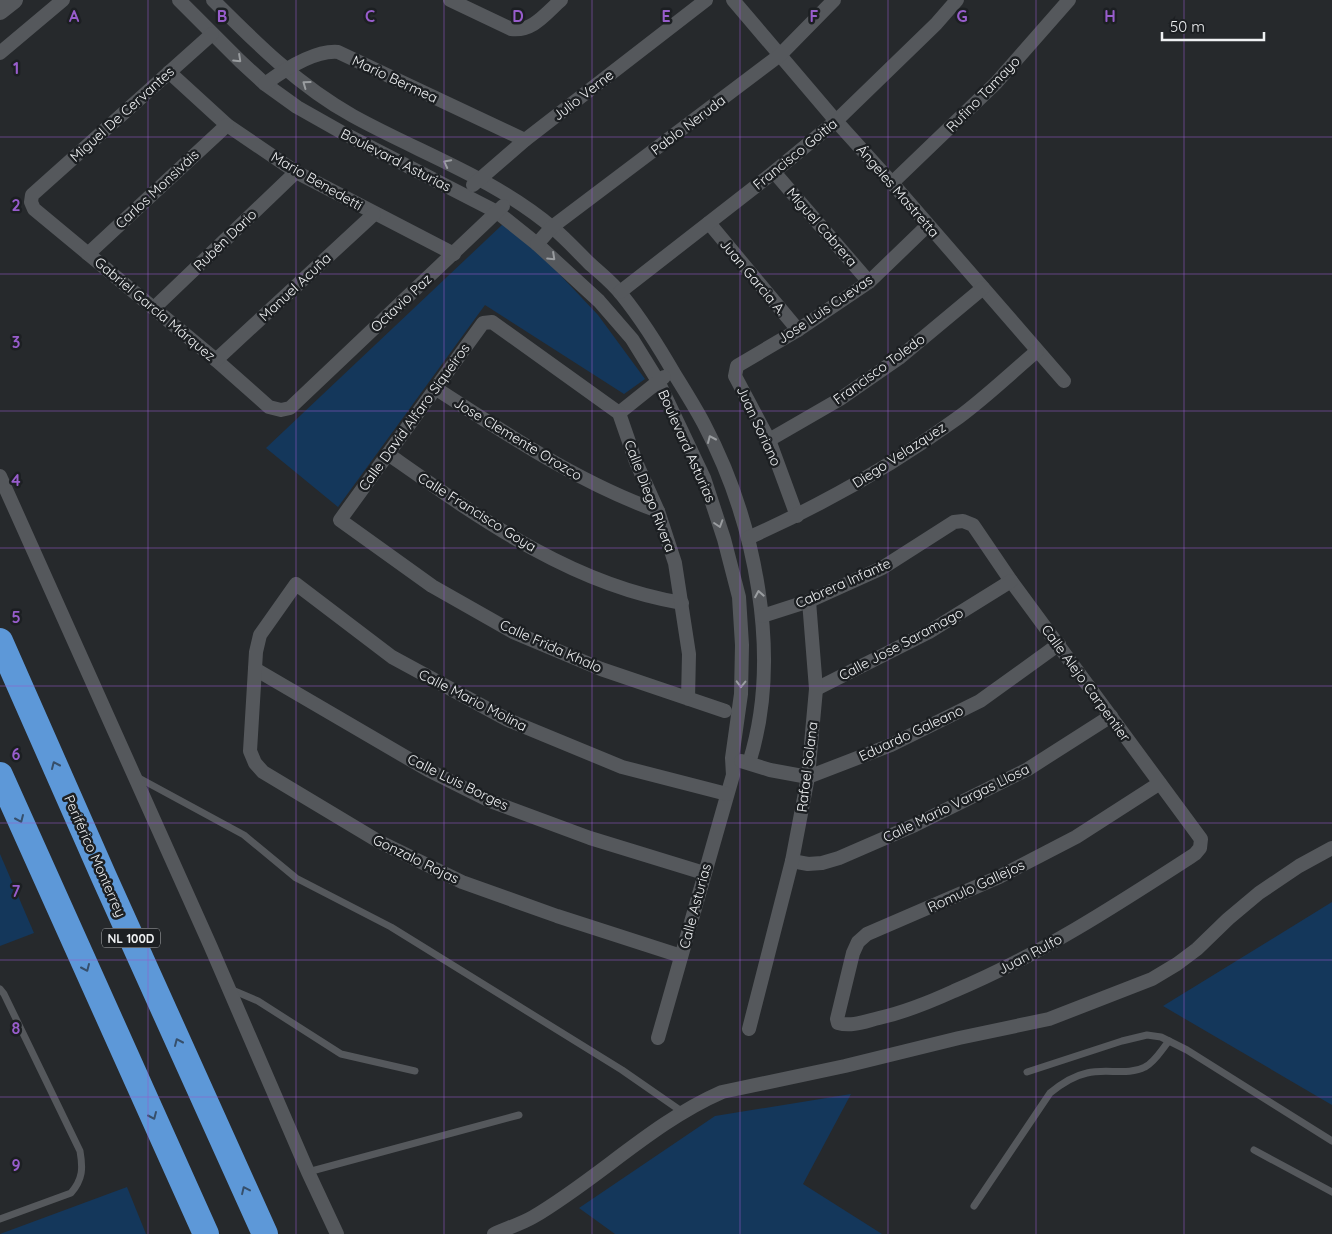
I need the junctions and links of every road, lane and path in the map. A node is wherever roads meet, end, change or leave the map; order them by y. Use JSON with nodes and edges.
{"nodes":[{"id":1,"x":14,"y":0,"type":"edge"},
{"id":2,"x":63,"y":0,"type":"edge"},
{"id":3,"x":179,"y":0,"type":"edge"},
{"id":4,"x":212,"y":0,"type":"edge"},
{"id":5,"x":450,"y":0,"type":"edge"},
{"id":6,"x":561,"y":0,"type":"edge"},
{"id":7,"x":706,"y":0,"type":"edge"},
{"id":8,"x":733,"y":0,"type":"edge"},
{"id":9,"x":834,"y":0,"type":"edge"},
{"id":10,"x":957,"y":0,"type":"edge"},
{"id":11,"x":1069,"y":0,"type":"edge"},
{"id":12,"x":0,"y":12,"type":"edge"},
{"id":13,"x":212,"y":34,"type":"junction"},
{"id":14,"x":0,"y":53,"type":"edge"},
{"id":15,"x":780,"y":55,"type":"junction"},
{"id":16,"x":285,"y":69,"type":"junction"},
{"id":17,"x":170,"y":72,"type":"junction"},
{"id":18,"x":266,"y":84,"type":"junction"},
{"id":19,"x":836,"y":121,"type":"junction"},
{"id":20,"x":227,"y":125,"type":"junction"},
{"id":21,"x":524,"y":140,"type":"junction"},
{"id":22,"x":296,"y":172,"type":"junction"},
{"id":23,"x":774,"y":172,"type":"junction"},
{"id":24,"x":478,"y":179,"type":"junction"},
{"id":25,"x":892,"y":183,"type":"junction"},
{"id":26,"x":32,"y":195,"type":"joint"},
{"id":27,"x":463,"y":195,"type":"junction"},
{"id":28,"x":511,"y":198,"type":"junction"},
{"id":29,"x":498,"y":212,"type":"junction"},
{"id":30,"x":374,"y":214,"type":"junction"},
{"id":31,"x":709,"y":223,"type":"junction"},
{"id":32,"x":928,"y":225,"type":"junction"},
{"id":33,"x":552,"y":227,"type":"junction"},
{"id":34,"x":537,"y":244,"type":"junction"},
{"id":35,"x":88,"y":254,"type":"junction"},
{"id":36,"x":454,"y":254,"type":"junction"},
{"id":37,"x":869,"y":282,"type":"junction"},
{"id":38,"x":983,"y":288,"type":"junction"},
{"id":39,"x":620,"y":292,"type":"junction"},
{"id":40,"x":154,"y":308,"type":"junction"},
{"id":41,"x":798,"y":330,"type":"junction"},
{"id":42,"x":1037,"y":351,"type":"junction"},
{"id":43,"x":216,"y":360,"type":"junction"},
{"id":44,"x":738,"y":364,"type":"joint"},
{"id":45,"x":672,"y":370,"type":"junction"},
{"id":46,"x":658,"y":381,"type":"junction"},
{"id":47,"x":1064,"y":381,"type":"dead end"},
{"id":48,"x":435,"y":388,"type":"junction"},
{"id":49,"x":290,"y":408,"type":"joint"},
{"id":50,"x":619,"y":413,"type":"junction"},
{"id":51,"x":769,"y":440,"type":"junction"},
{"id":52,"x":388,"y":454,"type":"junction"},
{"id":53,"x":0,"y":476,"type":"edge"},
{"id":54,"x":658,"y":511,"type":"junction"},
{"id":55,"x":797,"y":516,"type":"junction"},
{"id":56,"x":340,"y":520,"type":"joint"},
{"id":57,"x":972,"y":525,"type":"joint"},
{"id":58,"x":748,"y":538,"type":"junction"},
{"id":59,"x":1011,"y":581,"type":"junction"},
{"id":60,"x":296,"y":584,"type":"joint"},
{"id":61,"x":809,"y":601,"type":"junction"},
{"id":62,"x":682,"y":602,"type":"junction"},
{"id":63,"x":762,"y":616,"type":"junction"},
{"id":64,"x":0,"y":641,"type":"edge"},
{"id":65,"x":1059,"y":644,"type":"junction"},
{"id":66,"x":255,"y":669,"type":"junction"},
{"id":67,"x":816,"y":689,"type":"junction"},
{"id":68,"x":688,"y":699,"type":"junction"},
{"id":69,"x":725,"y":711,"type":"dead end"},
{"id":70,"x":1111,"y":716,"type":"junction"},
{"id":71,"x":732,"y":758,"type":"junction"},
{"id":72,"x":750,"y":763,"type":"junction"},
{"id":73,"x":0,"y":775,"type":"edge"},
{"id":74,"x":732,"y":775,"type":"junction"},
{"id":75,"x":134,"y":776,"type":"junction"},
{"id":76,"x":808,"y":777,"type":"junction"},
{"id":77,"x":1160,"y":783,"type":"junction"},
{"id":78,"x":727,"y":794,"type":"junction"},
{"id":79,"x":1202,"y":839,"type":"joint"},
{"id":80,"x":1332,"y":848,"type":"edge"},
{"id":81,"x":792,"y":861,"type":"junction"},
{"id":82,"x":704,"y":873,"type":"junction"},
{"id":83,"x":681,"y":956,"type":"junction"},
{"id":84,"x":0,"y":989,"type":"edge"},
{"id":85,"x":229,"y":989,"type":"junction"},
{"id":86,"x":837,"y":1019,"type":"joint"},
{"id":87,"x":749,"y":1030,"type":"dead end"},
{"id":88,"x":658,"y":1038,"type":"dead end"},
{"id":89,"x":1169,"y":1041,"type":"junction"},
{"id":90,"x":415,"y":1071,"type":"dead end"},
{"id":91,"x":1027,"y":1072,"type":"dead end"},
{"id":92,"x":684,"y":1113,"type":"junction"},
{"id":93,"x":518,"y":1115,"type":"dead end"},
{"id":94,"x":1332,"y":1141,"type":"edge"},
{"id":95,"x":1254,"y":1150,"type":"dead end"},
{"id":96,"x":308,"y":1172,"type":"junction"},
{"id":97,"x":1332,"y":1192,"type":"edge"},
{"id":98,"x":974,"y":1206,"type":"dead end"},
{"id":99,"x":0,"y":1219,"type":"edge"},
{"id":100,"x":206,"y":1234,"type":"edge"},
{"id":101,"x":265,"y":1234,"type":"edge"},
{"id":102,"x":337,"y":1234,"type":"edge"},
{"id":103,"x":494,"y":1234,"type":"edge"}],
"edges":[{"from":1,"to":12,"type":"street"},
{"from":2,"to":14,"type":"street"},
{"from":3,"to":13,"type":"street","name":"Boulevard Asturias"},
{"from":4,"to":16,"type":"street","name":"Boulevard Asturias"},
{"from":5,"to":6,"type":"street"},
{"from":7,"to":21,"type":"street","name":"Julio Verne"},
{"from":8,"to":15,"type":"street","name":"Ángeles Mastretta"},
{"from":9,"to":15,"type":"street","name":"Pablo Neruda"},
{"from":10,"to":19,"type":"street","name":"Francisco Goitia"},
{"from":11,"to":25,"type":"street","name":"Rufino Tamayo"},
{"from":13,"to":17,"type":"street","name":"Miguel De Cervantes"},
{"from":13,"to":18,"type":"street","name":"Boulevard Asturias","one_way":true},
{"from":15,"to":19,"type":"street","name":"Ángeles Mastretta"},
{"from":15,"to":33,"type":"street","name":"Pablo Neruda"},
{"from":16,"to":18,"type":"street","name":"Mario Bermea"},
{"from":16,"to":21,"type":"street","name":"Mario Bermea"},
{"from":24,"to":16,"type":"street","name":"Boulevard Asturias","one_way":true},
{"from":17,"to":20,"type":"street","name":"Mario Benedetti"},
{"from":17,"to":26,"type":"street","name":"Miguel De Cervantes"},
{"from":18,"to":27,"type":"street","name":"Boulevard Asturias"},
{"from":19,"to":23,"type":"street","name":"Francisco Goitia"},
{"from":19,"to":25,"type":"street","name":"Ángeles Mastretta"},
{"from":20,"to":22,"type":"street","name":"Mario Benedetti"},
{"from":20,"to":35,"type":"street","name":"Carlos Monsiváis"},
{"from":21,"to":24,"type":"street","name":"Julio Verne"},
{"from":22,"to":30,"type":"street","name":"Mario Benedetti"},
{"from":22,"to":40,"type":"street","name":"Rubén Dario"},
{"from":23,"to":31,"type":"street","name":"Francisco Goitia"},
{"from":23,"to":37,"type":"street","name":"Miguel Cabrera"},
{"from":24,"to":27,"type":"street","name":"Julio Verne"},
{"from":24,"to":28,"type":"street","name":"Boulevard Asturias"},
{"from":25,"to":32,"type":"street","name":"Ángeles Mastretta"},
{"from":26,"to":35,"type":"street","name":"Gabriel García Márquez"},
{"from":27,"to":29,"type":"street","name":"Boulevard Asturias"},
{"from":28,"to":29,"type":"street","name":"Octavio Paz"},
{"from":28,"to":33,"type":"street","name":"Boulevard Asturias"},
{"from":29,"to":34,"type":"street","name":"Boulevard Asturias"},
{"from":29,"to":36,"type":"street","name":"Octavio Paz"},
{"from":30,"to":36,"type":"street","name":"Mario Benedetti"},
{"from":30,"to":43,"type":"street","name":"Manuel Acuña"},
{"from":31,"to":39,"type":"street","name":"Francisco Goitia"},
{"from":31,"to":41,"type":"street","name":"Juan Garcia A."},
{"from":32,"to":37,"type":"street","name":"Jose Luis Cuevas"},
{"from":32,"to":38,"type":"street","name":"Ángeles Mastretta"},
{"from":33,"to":34,"type":"street","name":"Pablo Neruda"},
{"from":33,"to":39,"type":"street","name":"Boulevard Asturias"},
{"from":34,"to":46,"type":"street","name":"Boulevard Asturias","one_way":true},
{"from":35,"to":40,"type":"street","name":"Gabriel García Márquez"},
{"from":36,"to":49,"type":"street","name":"Octavio Paz"},
{"from":37,"to":41,"type":"street","name":"Jose Luis Cuevas"},
{"from":38,"to":42,"type":"street","name":"Ángeles Mastretta"},
{"from":38,"to":51,"type":"street","name":"Francisco Toledo"},
{"from":39,"to":45,"type":"street","name":"Boulevard Asturias"},
{"from":40,"to":43,"type":"street","name":"Gabriel García Márquez"},
{"from":41,"to":44,"type":"street","name":"Jose Luis Cuevas"},
{"from":42,"to":47,"type":"street","name":"Ángeles Mastretta"},
{"from":42,"to":55,"type":"street","name":"Diego Velazquez"},
{"from":43,"to":49,"type":"street","name":"Gabriel García Márquez"},
{"from":44,"to":51,"type":"street","name":"Juan Soriano"},
{"from":45,"to":46,"type":"street"},
{"from":58,"to":45,"type":"street","name":"Boulevard Asturias","one_way":true},
{"from":46,"to":50,"type":"street"},
{"from":46,"to":71,"type":"street","name":"Boulevard Asturias","one_way":true},
{"from":48,"to":50,"type":"street","name":"Calle David Alfaro Siqueiros"},
{"from":48,"to":52,"type":"street","name":"Calle David Alfaro Siqueiros"},
{"from":48,"to":54,"type":"street","name":"Jose Clemente Orozco"},
{"from":50,"to":54,"type":"street","name":"Calle Diego Rivera"},
{"from":51,"to":55,"type":"street","name":"Juan Soriano"},
{"from":52,"to":56,"type":"street","name":"Calle David Alfaro Siqueiros"},
{"from":52,"to":62,"type":"street","name":"Calle Francisco Goya"},
{"from":53,"to":75,"type":"street"},
{"from":54,"to":62,"type":"street","name":"Calle Diego Rivera"},
{"from":55,"to":58,"type":"street","name":"Diego Velazquez"},
{"from":56,"to":68,"type":"street","name":"Calle Frida Khalo"},
{"from":57,"to":59,"type":"street","name":"Calle Alejo Carpentier"},
{"from":57,"to":61,"type":"street","name":"Cabrera Infante"},
{"from":63,"to":58,"type":"street","name":"Boulevard Asturias","one_way":true},
{"from":59,"to":65,"type":"street","name":"Calle Alejo Carpentier"},
{"from":59,"to":67,"type":"street","name":"Calle Jose Saramago"},
{"from":60,"to":66,"type":"street","name":"Gonzalo Rojas"},
{"from":60,"to":78,"type":"street","name":"Calle Mario Molina"},
{"from":61,"to":63,"type":"street","name":"Cabrera Infante"},
{"from":61,"to":67,"type":"street","name":"Rafael Solana"},
{"from":62,"to":68,"type":"street","name":"Calle Diego Rivera"},
{"from":63,"to":72,"type":"street","name":"Boulevard Asturias"},
{"from":101,"to":64,"type":"highway","name":"Periférico Monterrey","number":"NL 100D","one_way":true},
{"from":65,"to":70,"type":"street","name":"Calle Alejo Carpentier"},
{"from":65,"to":76,"type":"street","name":"Eduardo Galeano"},
{"from":66,"to":82,"type":"street","name":"Calle Luis Borges"},
{"from":66,"to":83,"type":"street","name":"Gonzalo Rojas"},
{"from":67,"to":76,"type":"street","name":"Rafael Solana"},
{"from":68,"to":69,"type":"street","name":"Calle Frida Khalo"},
{"from":70,"to":77,"type":"street","name":"Calle Alejo Carpentier"},
{"from":70,"to":81,"type":"street","name":"Calle Mario Vargas Llosa"},
{"from":71,"to":72,"type":"street"},
{"from":71,"to":74,"type":"street","name":"Calle Asturias"},
{"from":72,"to":74,"type":"street"},
{"from":72,"to":76,"type":"street"},
{"from":73,"to":100,"type":"highway","one_way":true},
{"from":74,"to":78,"type":"street","name":"Calle Asturias"},
{"from":75,"to":85,"type":"street"},
{"from":75,"to":92,"type":"lane"},
{"from":76,"to":81,"type":"street","name":"Rafael Solana"},
{"from":77,"to":79,"type":"street","name":"Calle Alejo Carpentier"},
{"from":77,"to":86,"type":"street","name":"Romulo Gallejos"},
{"from":78,"to":82,"type":"street","name":"Calle Asturias"},
{"from":79,"to":86,"type":"street","name":"Juan Rulfo"},
{"from":80,"to":92,"type":"street"},
{"from":81,"to":87,"type":"street","name":"Rafael Solana"},
{"from":82,"to":83,"type":"street","name":"Calle Asturias"},
{"from":83,"to":88,"type":"street","name":"Calle Asturias"},
{"from":84,"to":99,"type":"lane"},
{"from":85,"to":90,"type":"lane"},
{"from":85,"to":96,"type":"street"},
{"from":89,"to":91,"type":"lane"},
{"from":89,"to":94,"type":"lane"},
{"from":89,"to":98,"type":"lane"},
{"from":92,"to":103,"type":"street"},
{"from":93,"to":96,"type":"lane"},
{"from":95,"to":97,"type":"lane"},
{"from":96,"to":102,"type":"street"}]}
